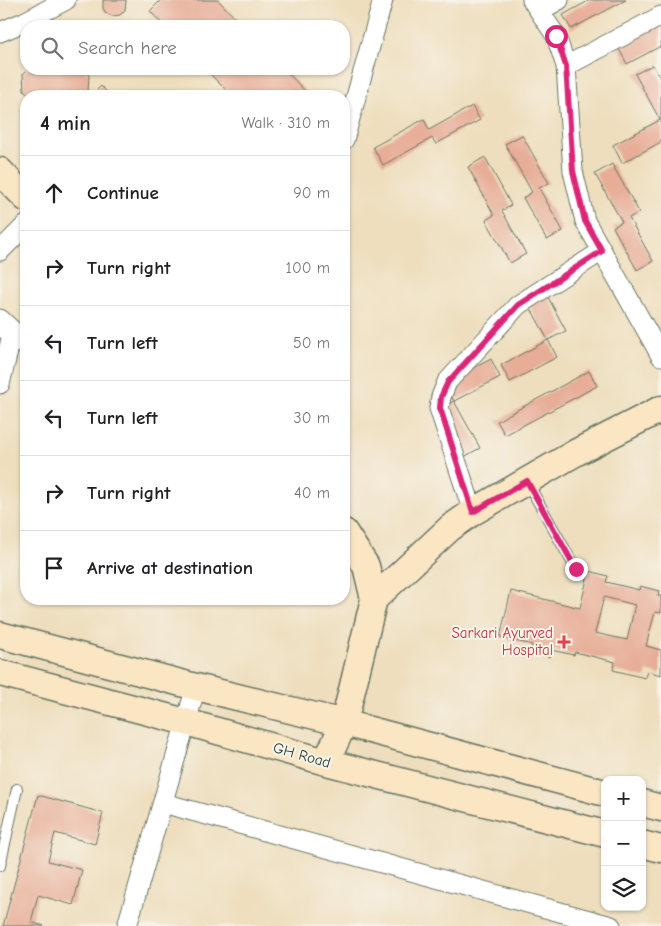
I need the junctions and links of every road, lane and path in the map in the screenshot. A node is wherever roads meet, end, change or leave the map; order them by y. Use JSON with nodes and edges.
{"nodes":[{"id":1,"x":66,"y":0,"type":"edge"},
{"id":2,"x":383,"y":0,"type":"edge"},
{"id":3,"x":559,"y":0,"type":"edge"},
{"id":4,"x":536,"y":5,"type":"edge"},
{"id":5,"x":661,"y":16,"type":"edge"},
{"id":6,"x":28,"y":20,"type":"edge"},
{"id":7,"x":20,"y":24,"type":"edge"},
{"id":8,"x":0,"y":32,"type":"edge"},
{"id":9,"x":566,"y":66,"type":"junction"},
{"id":10,"x":350,"y":118,"type":"edge"},
{"id":11,"x":0,"y":171,"type":"edge"},
{"id":12,"x":20,"y":192,"type":"edge"},
{"id":13,"x":20,"y":231,"type":"edge"},
{"id":14,"x":0,"y":251,"type":"edge"},
{"id":15,"x":602,"y":251,"type":"junction"},
{"id":16,"x":4,"y":326,"type":"edge"},
{"id":17,"x":20,"y":341,"type":"edge"},
{"id":18,"x":661,"y":356,"type":"edge"},
{"id":19,"x":0,"y":384,"type":"edge"},
{"id":20,"x":661,"y":409,"type":"edge"},
{"id":21,"x":527,"y":481,"type":"junction"},
{"id":22,"x":473,"y":512,"type":"junction"},
{"id":23,"x":350,"y":541,"type":"edge"},
{"id":24,"x":576,"y":569,"type":"dead end"},
{"id":25,"x":374,"y":598,"type":"junction"},
{"id":26,"x":0,"y":635,"type":"edge"},
{"id":27,"x":0,"y":673,"type":"edge"},
{"id":28,"x":196,"y":687,"type":"junction"},
{"id":29,"x":186,"y":722,"type":"junction"},
{"id":30,"x":344,"y":724,"type":"junction"},
{"id":31,"x":326,"y":762,"type":"junction"},
{"id":32,"x":17,"y":790,"type":"dead end"},
{"id":33,"x":601,"y":792,"type":"edge"},
{"id":34,"x":163,"y":803,"type":"junction"},
{"id":35,"x":646,"y":804,"type":"edge"},
{"id":36,"x":661,"y":808,"type":"edge"},
{"id":37,"x":601,"y":833,"type":"edge"},
{"id":38,"x":646,"y":845,"type":"edge"},
{"id":39,"x":661,"y":849,"type":"edge"},
{"id":40,"x":0,"y":866,"type":"edge"},
{"id":41,"x":127,"y":926,"type":"edge"},
{"id":42,"x":611,"y":926,"type":"edge"}],
"edges":[{"from":1,"to":6,"type":"street"},
{"from":2,"to":10,"type":"street"},
{"from":3,"to":4,"type":"street"},
{"from":4,"to":9,"type":"street"},
{"from":5,"to":9,"type":"street"},
{"from":7,"to":8,"type":"street"},
{"from":9,"to":15,"type":"street"},
{"from":11,"to":12,"type":"main road"},
{"from":13,"to":14,"type":"street"},
{"from":15,"to":18,"type":"street"},
{"from":15,"to":22,"type":"street"},
{"from":16,"to":17,"type":"street"},
{"from":16,"to":19,"type":"street"},
{"from":20,"to":21,"type":"main road"},
{"from":21,"to":22,"type":"main road"},
{"from":21,"to":24,"type":"lane"},
{"from":22,"to":25,"type":"main road"},
{"from":23,"to":25,"type":"main road"},
{"from":25,"to":30,"type":"main road"},
{"from":26,"to":28,"type":"main road"},
{"from":27,"to":29,"type":"main road","name":"GH Road"},
{"from":28,"to":29,"type":"street"},
{"from":28,"to":30,"type":"main road"},
{"from":29,"to":31,"type":"main road","name":"GH Road"},
{"from":29,"to":34,"type":"street"},
{"from":30,"to":31,"type":"main road"},
{"from":30,"to":33,"type":"main road"},
{"from":31,"to":37,"type":"main road","name":"GH Road"},
{"from":32,"to":40,"type":"lane"},
{"from":34,"to":41,"type":"street"},
{"from":34,"to":42,"type":"street"},
{"from":35,"to":36,"type":"main road"},
{"from":38,"to":39,"type":"main road"}]}
